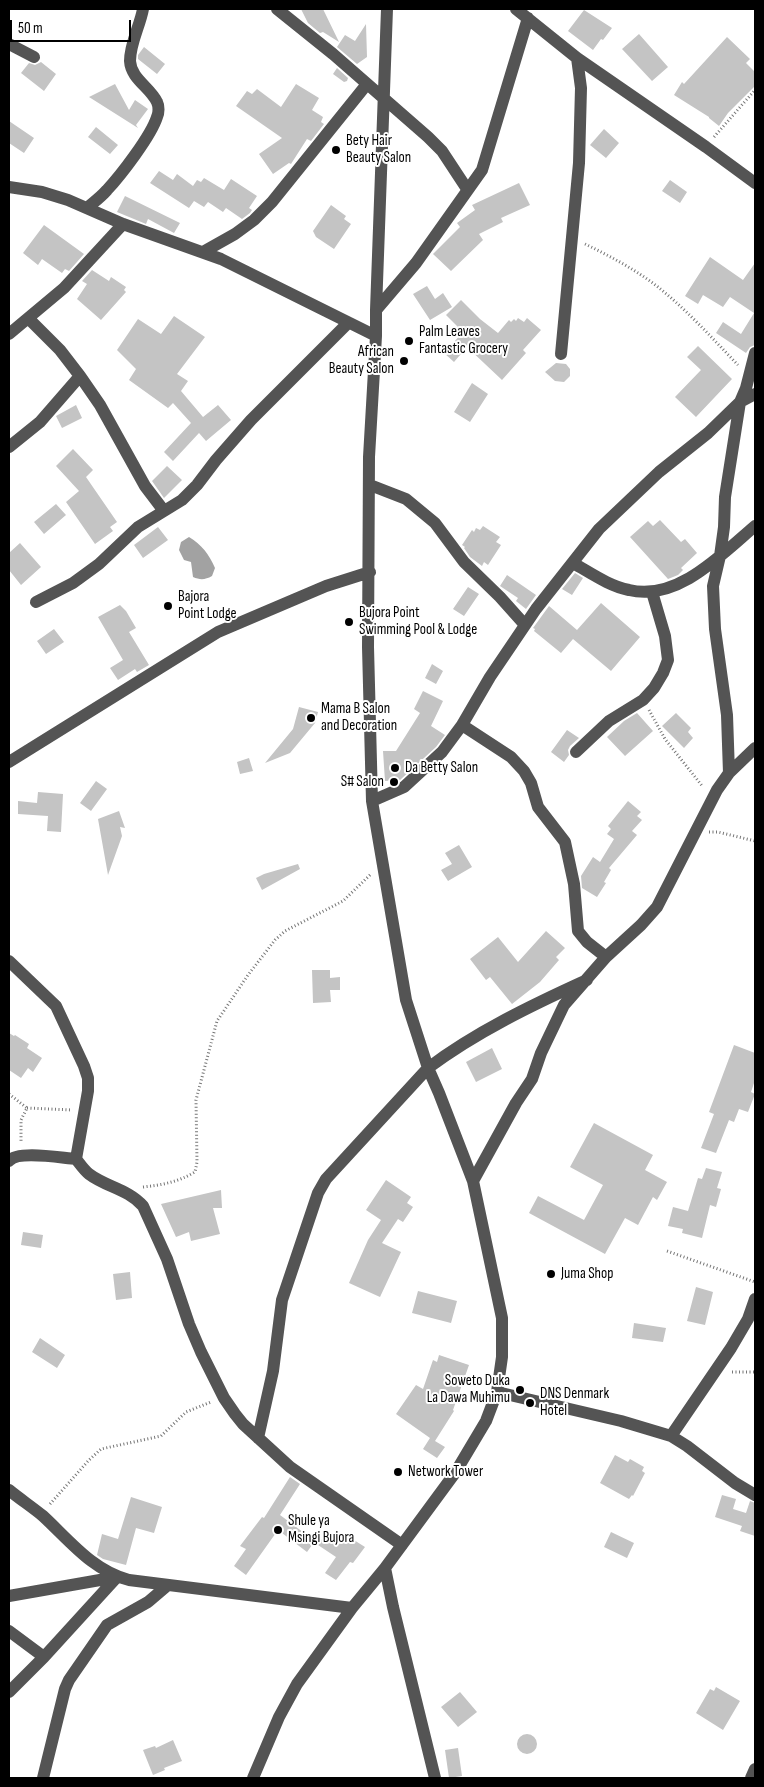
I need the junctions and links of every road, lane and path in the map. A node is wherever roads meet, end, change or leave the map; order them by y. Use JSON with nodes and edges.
{"nodes":[{"id":1,"x":143,"y":9,"type":"edge"},
{"id":2,"x":277,"y":9,"type":"edge"},
{"id":3,"x":387,"y":9,"type":"edge"},
{"id":4,"x":516,"y":9,"type":"edge"},
{"id":5,"x":528,"y":18,"type":"junction"},
{"id":6,"x":9,"y":44,"type":"edge"},
{"id":7,"x":34,"y":57,"type":"dead end"},
{"id":8,"x":577,"y":58,"type":"junction"},
{"id":9,"x":367,"y":84,"type":"junction"},
{"id":10,"x":755,"y":90,"type":"edge"},
{"id":11,"x":384,"y":100,"type":"junction"},
{"id":12,"x":706,"y":147,"type":"junction"},
{"id":13,"x":755,"y":183,"type":"edge"},
{"id":14,"x":9,"y":187,"type":"edge"},
{"id":15,"x":467,"y":189,"type":"junction"},
{"id":16,"x":87,"y":208,"type":"junction"},
{"id":17,"x":123,"y":224,"type":"junction"},
{"id":18,"x":571,"y":237,"type":"junction"},
{"id":19,"x":203,"y":252,"type":"junction"},
{"id":20,"x":376,"y":310,"type":"junction"},
{"id":21,"x":29,"y":318,"type":"junction"},
{"id":22,"x":348,"y":323,"type":"junction"},
{"id":23,"x":9,"y":334,"type":"edge"},
{"id":24,"x":376,"y":336,"type":"junction"},
{"id":25,"x":755,"y":353,"type":"edge"},
{"id":26,"x":561,"y":354,"type":"dead end"},
{"id":27,"x":80,"y":376,"type":"junction"},
{"id":28,"x":748,"y":376,"type":"junction"},
{"id":29,"x":755,"y":394,"type":"edge"},
{"id":30,"x":740,"y":402,"type":"junction"},
{"id":31,"x":9,"y":447,"type":"edge"},
{"id":32,"x":370,"y":485,"type":"junction"},
{"id":33,"x":164,"y":511,"type":"junction"},
{"id":34,"x":755,"y":526,"type":"edge"},
{"id":35,"x":720,"y":556,"type":"junction"},
{"id":36,"x":573,"y":563,"type":"junction"},
{"id":37,"x":370,"y":572,"type":"junction"},
{"id":38,"x":652,"y":592,"type":"junction"},
{"id":39,"x":36,"y":602,"type":"dead end"},
{"id":40,"x":525,"y":625,"type":"junction"},
{"id":41,"x":643,"y":700,"type":"junction"},
{"id":42,"x":462,"y":725,"type":"junction"},
{"id":43,"x":755,"y":748,"type":"edge"},
{"id":44,"x":576,"y":752,"type":"dead end"},
{"id":45,"x":9,"y":762,"type":"edge"},
{"id":46,"x":729,"y":773,"type":"junction"},
{"id":47,"x":712,"y":799,"type":"junction"},
{"id":48,"x":372,"y":801,"type":"junction"},
{"id":49,"x":696,"y":833,"type":"junction"},
{"id":50,"x":755,"y":841,"type":"edge"},
{"id":51,"x":382,"y":864,"type":"junction"},
{"id":52,"x":606,"y":957,"type":"junction"},
{"id":53,"x":9,"y":960,"type":"edge"},
{"id":54,"x":587,"y":980,"type":"junction"},
{"id":55,"x":428,"y":1068,"type":"junction"},
{"id":56,"x":9,"y":1094,"type":"edge"},
{"id":57,"x":28,"y":1108,"type":"junction"},
{"id":58,"x":84,"y":1110,"type":"junction"},
{"id":59,"x":22,"y":1155,"type":"junction"},
{"id":60,"x":76,"y":1159,"type":"junction"},
{"id":61,"x":9,"y":1161,"type":"edge"},
{"id":62,"x":473,"y":1181,"type":"junction"},
{"id":63,"x":120,"y":1190,"type":"junction"},
{"id":64,"x":667,"y":1251,"type":"dead end"},
{"id":65,"x":755,"y":1282,"type":"edge"},
{"id":66,"x":755,"y":1299,"type":"edge"},
{"id":67,"x":716,"y":1372,"type":"junction"},
{"id":68,"x":755,"y":1372,"type":"edge"},
{"id":69,"x":498,"y":1392,"type":"junction"},
{"id":70,"x":224,"y":1398,"type":"junction"},
{"id":71,"x":670,"y":1436,"type":"junction"},
{"id":72,"x":258,"y":1438,"type":"junction"},
{"id":73,"x":9,"y":1490,"type":"edge"},
{"id":74,"x":755,"y":1495,"type":"edge"},
{"id":75,"x":41,"y":1515,"type":"junction"},
{"id":76,"x":402,"y":1545,"type":"junction"},
{"id":77,"x":386,"y":1568,"type":"junction"},
{"id":78,"x":117,"y":1577,"type":"junction"},
{"id":79,"x":168,"y":1585,"type":"junction"},
{"id":80,"x":9,"y":1596,"type":"edge"},
{"id":81,"x":352,"y":1608,"type":"junction"},
{"id":82,"x":9,"y":1631,"type":"edge"},
{"id":83,"x":44,"y":1657,"type":"junction"},
{"id":84,"x":9,"y":1692,"type":"edge"},
{"id":85,"x":755,"y":1769,"type":"edge"},
{"id":86,"x":43,"y":1778,"type":"edge"},
{"id":87,"x":252,"y":1778,"type":"edge"},
{"id":88,"x":435,"y":1778,"type":"edge"},
{"id":89,"x":751,"y":1778,"type":"edge"}],
"edges":[{"from":1,"to":16,"type":"street"},
{"from":2,"to":9,"type":"street"},
{"from":3,"to":11,"type":"street"},
{"from":4,"to":5,"type":"street"},
{"from":5,"to":8,"type":"street"},
{"from":5,"to":15,"type":"street"},
{"from":6,"to":7,"type":"street"},
{"from":8,"to":12,"type":"street"},
{"from":8,"to":18,"type":"street"},
{"from":9,"to":11,"type":"street"},
{"from":9,"to":19,"type":"street"},
{"from":10,"to":12,"type":"path"},
{"from":11,"to":15,"type":"street"},
{"from":11,"to":20,"type":"street"},
{"from":12,"to":13,"type":"street"},
{"from":14,"to":16,"type":"street"},
{"from":15,"to":20,"type":"street"},
{"from":16,"to":17,"type":"street"},
{"from":17,"to":19,"type":"street"},
{"from":17,"to":21,"type":"street"},
{"from":18,"to":26,"type":"street"},
{"from":18,"to":28,"type":"path"},
{"from":19,"to":22,"type":"street"},
{"from":20,"to":24,"type":"street"},
{"from":21,"to":23,"type":"street"},
{"from":21,"to":27,"type":"street"},
{"from":22,"to":24,"type":"street"},
{"from":22,"to":33,"type":"street"},
{"from":24,"to":32,"type":"street"},
{"from":25,"to":28,"type":"street"},
{"from":27,"to":31,"type":"street"},
{"from":27,"to":33,"type":"street"},
{"from":28,"to":30,"type":"street"},
{"from":29,"to":30,"type":"street"},
{"from":30,"to":35,"type":"street"},
{"from":30,"to":36,"type":"street"},
{"from":32,"to":37,"type":"street"},
{"from":32,"to":40,"type":"street"},
{"from":33,"to":39,"type":"street"},
{"from":34,"to":35,"type":"street"},
{"from":35,"to":38,"type":"street"},
{"from":35,"to":46,"type":"street"},
{"from":36,"to":38,"type":"street"},
{"from":36,"to":40,"type":"street"},
{"from":37,"to":45,"type":"street"},
{"from":37,"to":48,"type":"street"},
{"from":38,"to":41,"type":"street"},
{"from":40,"to":42,"type":"street"},
{"from":41,"to":44,"type":"street"},
{"from":41,"to":47,"type":"path"},
{"from":42,"to":48,"type":"street"},
{"from":42,"to":52,"type":"street"},
{"from":43,"to":46,"type":"street"},
{"from":46,"to":47,"type":"street"},
{"from":47,"to":49,"type":"street"},
{"from":48,"to":51,"type":"street"},
{"from":49,"to":50,"type":"path"},
{"from":49,"to":52,"type":"street"},
{"from":51,"to":55,"type":"street"},
{"from":51,"to":63,"type":"path"},
{"from":52,"to":54,"type":"street"},
{"from":53,"to":58,"type":"street"},
{"from":54,"to":55,"type":"street"},
{"from":54,"to":62,"type":"street"},
{"from":55,"to":62,"type":"street"},
{"from":55,"to":72,"type":"street"},
{"from":56,"to":57,"type":"path"},
{"from":57,"to":58,"type":"path"},
{"from":57,"to":59,"type":"path"},
{"from":58,"to":60,"type":"street"},
{"from":59,"to":60,"type":"street"},
{"from":59,"to":61,"type":"street"},
{"from":60,"to":63,"type":"street"},
{"from":62,"to":69,"type":"street"},
{"from":63,"to":70,"type":"street"},
{"from":64,"to":65,"type":"path"},
{"from":66,"to":67,"type":"street"},
{"from":67,"to":68,"type":"path"},
{"from":67,"to":71,"type":"street"},
{"from":69,"to":71,"type":"street"},
{"from":69,"to":76,"type":"street"},
{"from":70,"to":72,"type":"street"},
{"from":70,"to":75,"type":"path"},
{"from":71,"to":74,"type":"street"},
{"from":72,"to":76,"type":"street"},
{"from":73,"to":75,"type":"street"},
{"from":75,"to":78,"type":"street"},
{"from":76,"to":77,"type":"street"},
{"from":77,"to":81,"type":"street"},
{"from":77,"to":88,"type":"street"},
{"from":78,"to":79,"type":"street"},
{"from":78,"to":80,"type":"street"},
{"from":78,"to":83,"type":"street"},
{"from":79,"to":81,"type":"street"},
{"from":79,"to":86,"type":"street"},
{"from":81,"to":87,"type":"street"},
{"from":82,"to":83,"type":"street"},
{"from":83,"to":84,"type":"street"},
{"from":85,"to":89,"type":"street"}]}
